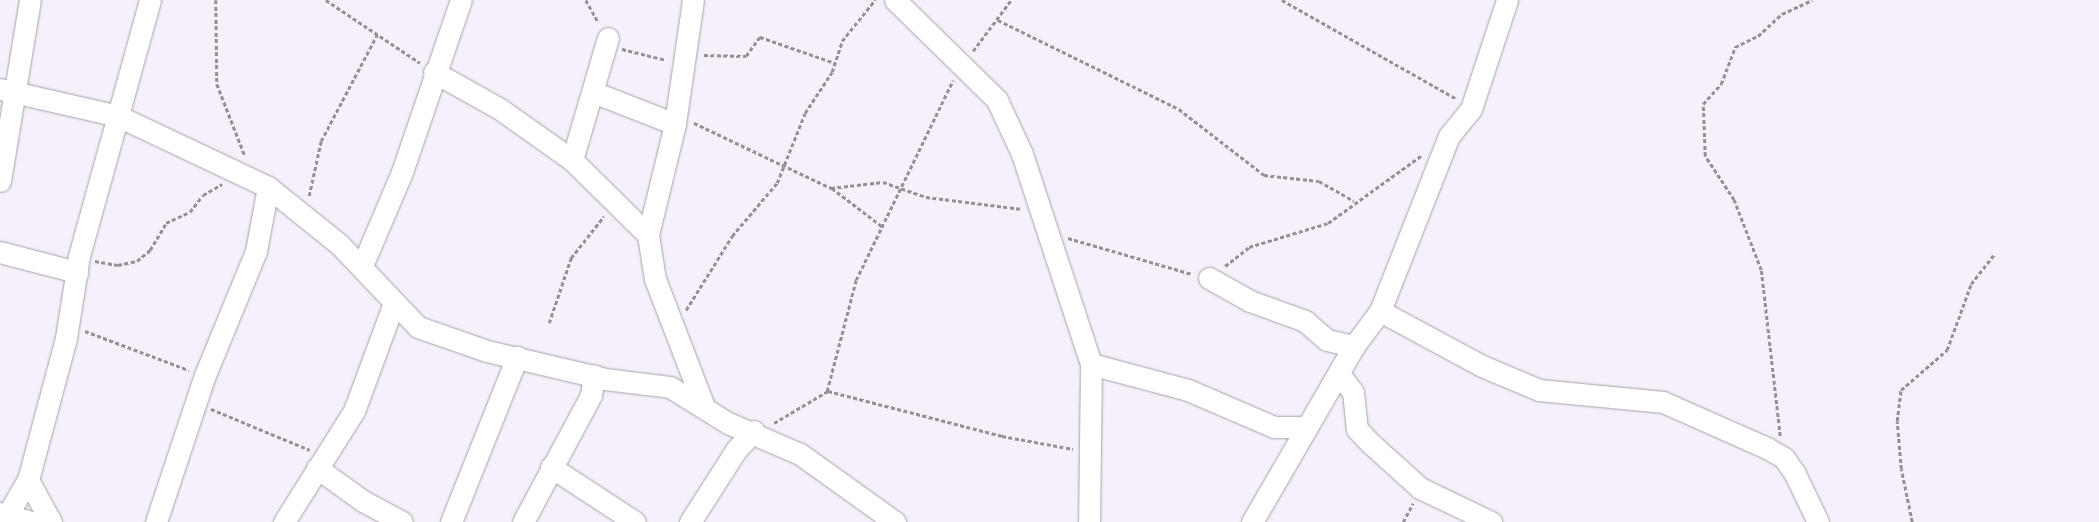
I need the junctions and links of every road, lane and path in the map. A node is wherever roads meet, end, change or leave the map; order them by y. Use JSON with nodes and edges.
{"nodes":[{"id":1,"x":30,"y":0,"type":"edge"},
{"id":2,"x":150,"y":0,"type":"edge"},
{"id":3,"x":216,"y":0,"type":"edge"},
{"id":4,"x":326,"y":0,"type":"edge"},
{"id":5,"x":462,"y":0,"type":"edge"},
{"id":6,"x":586,"y":0,"type":"edge"},
{"id":7,"x":693,"y":0,"type":"edge"},
{"id":8,"x":875,"y":0,"type":"edge"},
{"id":9,"x":894,"y":0,"type":"edge"},
{"id":10,"x":1011,"y":0,"type":"edge"},
{"id":11,"x":1282,"y":0,"type":"edge"},
{"id":12,"x":1507,"y":0,"type":"edge"},
{"id":13,"x":1812,"y":0,"type":"edge"},
{"id":14,"x":998,"y":20,"type":"junction"},
{"id":15,"x":377,"y":35,"type":"junction"},
{"id":16,"x":608,"y":38,"type":"junction"},
{"id":17,"x":685,"y":59,"type":"junction"},
{"id":18,"x":835,"y":63,"type":"junction"},
{"id":19,"x":960,"y":65,"type":"junction"},
{"id":20,"x":434,"y":72,"type":"junction"},
{"id":21,"x":7,"y":90,"type":"edge"},
{"id":22,"x":593,"y":92,"type":"junction"},
{"id":23,"x":1471,"y":109,"type":"junction"},
{"id":24,"x":118,"y":116,"type":"junction"},
{"id":25,"x":675,"y":124,"type":"junction"},
{"id":26,"x":1427,"y":151,"type":"dead end"},
{"id":27,"x":572,"y":160,"type":"junction"},
{"id":28,"x":785,"y":166,"type":"junction"},
{"id":29,"x":252,"y":180,"type":"junction"},
{"id":30,"x":0,"y":181,"type":"edge"},
{"id":31,"x":900,"y":187,"type":"junction"},
{"id":32,"x":831,"y":188,"type":"junction"},
{"id":33,"x":1354,"y":201,"type":"junction"},
{"id":34,"x":625,"y":210,"type":"junction"},
{"id":35,"x":306,"y":215,"type":"junction"},
{"id":36,"x":1046,"y":221,"type":"junction"},
{"id":37,"x":883,"y":226,"type":"junction"},
{"id":38,"x":648,"y":235,"type":"junction"},
{"id":39,"x":3,"y":251,"type":"edge"},
{"id":40,"x":1994,"y":255,"type":"dead end"},
{"id":41,"x":78,"y":264,"type":"junction"},
{"id":42,"x":362,"y":266,"type":"junction"},
{"id":43,"x":1209,"y":278,"type":"junction"},
{"id":44,"x":394,"y":303,"type":"junction"},
{"id":45,"x":1380,"y":311,"type":"junction"},
{"id":46,"x":549,"y":323,"type":"dead end"},
{"id":47,"x":69,"y":324,"type":"junction"},
{"id":48,"x":673,"y":327,"type":"junction"},
{"id":49,"x":1354,"y":346,"type":"junction"},
{"id":50,"x":517,"y":357,"type":"junction"},
{"id":51,"x":1091,"y":364,"type":"junction"},
{"id":52,"x":205,"y":375,"type":"junction"},
{"id":53,"x":594,"y":375,"type":"junction"},
{"id":54,"x":1340,"y":375,"type":"junction"},
{"id":55,"x":827,"y":391,"type":"junction"},
{"id":56,"x":199,"y":399,"type":"junction"},
{"id":57,"x":703,"y":404,"type":"junction"},
{"id":58,"x":1306,"y":428,"type":"junction"},
{"id":59,"x":754,"y":431,"type":"junction"},
{"id":60,"x":1092,"y":451,"type":"junction"},
{"id":61,"x":1784,"y":458,"type":"junction"},
{"id":62,"x":322,"y":462,"type":"junction"},
{"id":63,"x":551,"y":467,"type":"junction"},
{"id":64,"x":28,"y":480,"type":"junction"},
{"id":65,"x":4,"y":514,"type":"edge"},
{"id":66,"x":290,"y":519,"type":"edge"},
{"id":67,"x":31,"y":522,"type":"edge"},
{"id":68,"x":51,"y":522,"type":"edge"},
{"id":69,"x":156,"y":522,"type":"edge"},
{"id":70,"x":402,"y":522,"type":"edge"},
{"id":71,"x":452,"y":522,"type":"edge"},
{"id":72,"x":523,"y":522,"type":"edge"},
{"id":73,"x":635,"y":522,"type":"edge"},
{"id":74,"x":690,"y":522,"type":"edge"},
{"id":75,"x":895,"y":522,"type":"edge"},
{"id":76,"x":1089,"y":522,"type":"edge"},
{"id":77,"x":1252,"y":522,"type":"edge"},
{"id":78,"x":1491,"y":522,"type":"edge"},
{"id":79,"x":1818,"y":522,"type":"edge"},
{"id":80,"x":1912,"y":522,"type":"edge"}],
"edges":[{"from":1,"to":21,"type":"street"},
{"from":2,"to":24,"type":"street"},
{"from":3,"to":29,"type":"path"},
{"from":4,"to":15,"type":"path"},
{"from":5,"to":20,"type":"street"},
{"from":6,"to":16,"type":"path"},
{"from":7,"to":17,"type":"street"},
{"from":8,"to":18,"type":"path"},
{"from":9,"to":19,"type":"street"},
{"from":10,"to":14,"type":"path"},
{"from":11,"to":23,"type":"path"},
{"from":12,"to":23,"type":"street"},
{"from":13,"to":61,"type":"path"},
{"from":14,"to":19,"type":"path"},
{"from":14,"to":33,"type":"path"},
{"from":15,"to":20,"type":"path"},
{"from":15,"to":35,"type":"path"},
{"from":16,"to":17,"type":"path"},
{"from":16,"to":22,"type":"street"},
{"from":17,"to":18,"type":"path"},
{"from":17,"to":25,"type":"street"},
{"from":18,"to":28,"type":"path"},
{"from":19,"to":31,"type":"path"},
{"from":19,"to":36,"type":"street"},
{"from":20,"to":27,"type":"street"},
{"from":20,"to":42,"type":"street"},
{"from":21,"to":24,"type":"street"},
{"from":21,"to":30,"type":"street"},
{"from":22,"to":25,"type":"street"},
{"from":22,"to":27,"type":"street"},
{"from":23,"to":45,"type":"street"},
{"from":24,"to":29,"type":"street"},
{"from":24,"to":41,"type":"street"},
{"from":25,"to":28,"type":"path"},
{"from":25,"to":38,"type":"street"},
{"from":26,"to":33,"type":"path"},
{"from":27,"to":34,"type":"street"},
{"from":28,"to":32,"type":"path"},
{"from":28,"to":48,"type":"path"},
{"from":29,"to":35,"type":"street"},
{"from":29,"to":41,"type":"path"},
{"from":29,"to":52,"type":"street"},
{"from":31,"to":32,"type":"path"},
{"from":31,"to":36,"type":"path"},
{"from":31,"to":37,"type":"path"},
{"from":32,"to":37,"type":"path"},
{"from":33,"to":43,"type":"path"},
{"from":34,"to":38,"type":"street"},
{"from":34,"to":46,"type":"path"},
{"from":35,"to":42,"type":"street"},
{"from":36,"to":43,"type":"path"},
{"from":36,"to":51,"type":"street"},
{"from":37,"to":55,"type":"path"},
{"from":38,"to":48,"type":"street"},
{"from":39,"to":41,"type":"street"},
{"from":40,"to":80,"type":"path"},
{"from":41,"to":47,"type":"street"},
{"from":42,"to":44,"type":"street"},
{"from":43,"to":49,"type":"street"},
{"from":44,"to":50,"type":"street"},
{"from":44,"to":62,"type":"street"},
{"from":45,"to":49,"type":"street"},
{"from":45,"to":61,"type":"street"},
{"from":47,"to":52,"type":"path"},
{"from":47,"to":64,"type":"street"},
{"from":48,"to":57,"type":"street"},
{"from":49,"to":54,"type":"street"},
{"from":50,"to":53,"type":"street"},
{"from":50,"to":71,"type":"street"},
{"from":51,"to":58,"type":"street"},
{"from":51,"to":60,"type":"street"},
{"from":52,"to":56,"type":"street"},
{"from":53,"to":57,"type":"street"},
{"from":53,"to":63,"type":"street"},
{"from":54,"to":58,"type":"street"},
{"from":54,"to":78,"type":"street"},
{"from":55,"to":59,"type":"path"},
{"from":55,"to":60,"type":"path"},
{"from":56,"to":62,"type":"path"},
{"from":56,"to":69,"type":"street"},
{"from":57,"to":59,"type":"street"},
{"from":58,"to":77,"type":"street"},
{"from":59,"to":74,"type":"street"},
{"from":59,"to":75,"type":"street"},
{"from":60,"to":76,"type":"street"},
{"from":61,"to":79,"type":"street"},
{"from":62,"to":66,"type":"street"},
{"from":62,"to":70,"type":"street"},
{"from":63,"to":72,"type":"street"},
{"from":63,"to":73,"type":"street"},
{"from":64,"to":65,"type":"street"},
{"from":64,"to":68,"type":"street"},
{"from":65,"to":67,"type":"street"}]}
